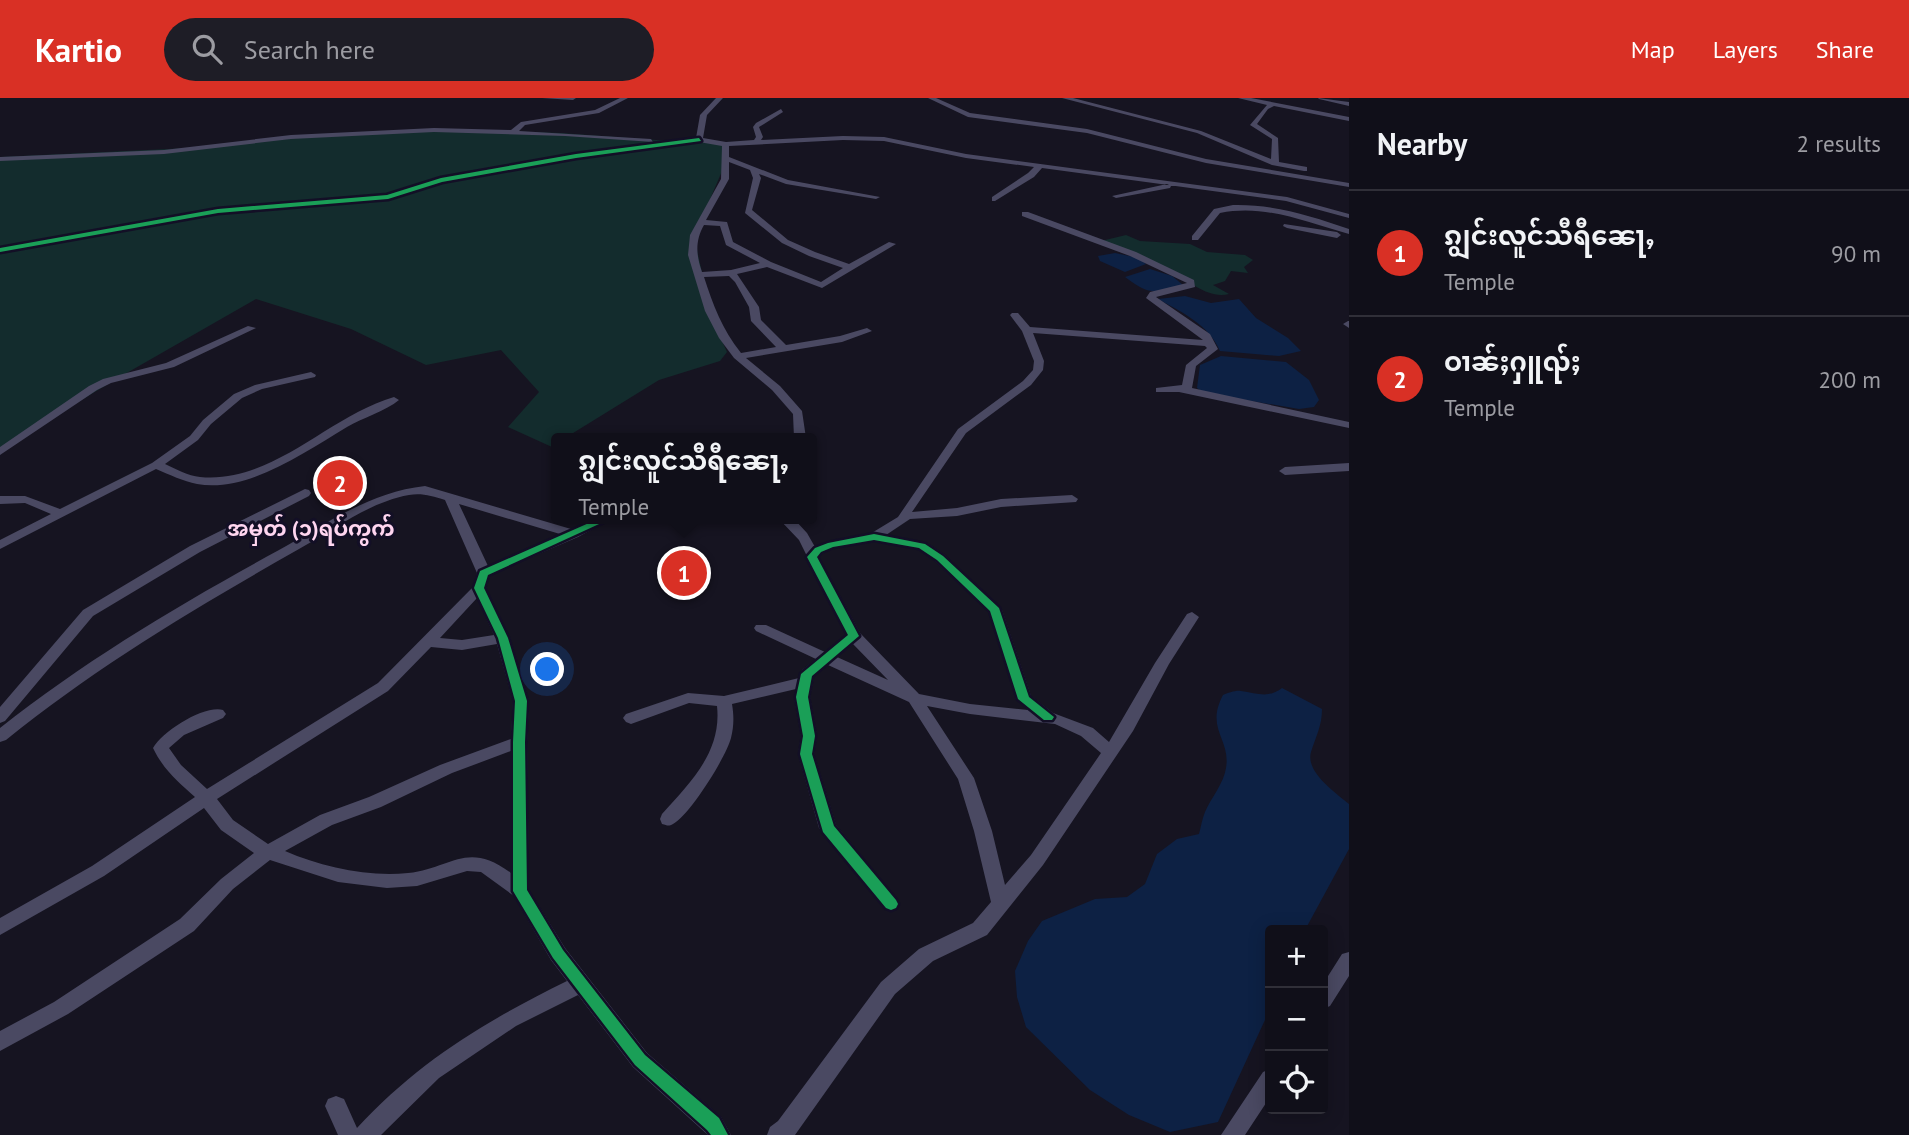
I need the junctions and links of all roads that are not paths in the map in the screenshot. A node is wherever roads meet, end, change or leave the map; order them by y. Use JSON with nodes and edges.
{"nodes":[{"id":1,"x":545,"y":98,"type":"edge"},
{"id":2,"x":573,"y":98,"type":"edge"},
{"id":3,"x":625,"y":98,"type":"edge"},
{"id":4,"x":720,"y":98,"type":"edge"},
{"id":5,"x":931,"y":98,"type":"edge"},
{"id":6,"x":1065,"y":98,"type":"edge"},
{"id":7,"x":1241,"y":98,"type":"edge"},
{"id":8,"x":1321,"y":98,"type":"edge"},
{"id":9,"x":1273,"y":104,"type":"junction"},
{"id":10,"x":1349,"y":104,"type":"edge"},
{"id":11,"x":781,"y":111,"type":"dead end"},
{"id":12,"x":1349,"y":118,"type":"edge"},
{"id":13,"x":513,"y":132,"type":"junction"},
{"id":14,"x":699,"y":140,"type":"junction"},
{"id":15,"x":687,"y":142,"type":"junction"},
{"id":16,"x":756,"y":142,"type":"junction"},
{"id":17,"x":726,"y":144,"type":"junction"},
{"id":18,"x":725,"y":158,"type":"junction"},
{"id":19,"x":0,"y":159,"type":"edge"},
{"id":20,"x":1275,"y":163,"type":"junction"},
{"id":21,"x":1040,"y":165,"type":"junction"},
{"id":22,"x":753,"y":169,"type":"junction"},
{"id":23,"x":1349,"y":180,"type":"edge"},
{"id":24,"x":1186,"y":184,"type":"junction"},
{"id":25,"x":1349,"y":185,"type":"edge"},
{"id":26,"x":1116,"y":196,"type":"dead end"},
{"id":27,"x":876,"y":197,"type":"dead end"},
{"id":28,"x":995,"y":199,"type":"dead end"},
{"id":29,"x":1025,"y":214,"type":"dead end"},
{"id":30,"x":1349,"y":218,"type":"edge"},
{"id":31,"x":701,"y":222,"type":"junction"},
{"id":32,"x":1287,"y":226,"type":"dead end"},
{"id":33,"x":1349,"y":234,"type":"edge"},
{"id":34,"x":1195,"y":238,"type":"dead end"},
{"id":35,"x":892,"y":244,"type":"dead end"},
{"id":36,"x":0,"y":250,"type":"edge"},
{"id":37,"x":768,"y":264,"type":"junction"},
{"id":38,"x":849,"y":267,"type":"junction"},
{"id":39,"x":731,"y":273,"type":"junction"},
{"id":40,"x":700,"y":275,"type":"junction"},
{"id":41,"x":1015,"y":315,"type":"dead end"},
{"id":42,"x":251,"y":328,"type":"dead end"},
{"id":43,"x":1027,"y":330,"type":"junction"},
{"id":44,"x":867,"y":331,"type":"dead end"},
{"id":45,"x":1208,"y":343,"type":"junction"},
{"id":46,"x":783,"y":348,"type":"junction"},
{"id":47,"x":738,"y":356,"type":"junction"},
{"id":48,"x":311,"y":375,"type":"dead end"},
{"id":49,"x":1160,"y":390,"type":"dead end"},
{"id":50,"x":1181,"y":390,"type":"junction"},
{"id":51,"x":394,"y":400,"type":"dead end"},
{"id":52,"x":1349,"y":425,"type":"edge"},
{"id":53,"x":800,"y":433,"type":"edge"},
{"id":54,"x":0,"y":452,"type":"edge"},
{"id":55,"x":156,"y":465,"type":"junction"},
{"id":56,"x":1349,"y":467,"type":"edge"},
{"id":57,"x":1285,"y":471,"type":"dead end"},
{"id":58,"x":305,"y":494,"type":"dead end"},
{"id":59,"x":1072,"y":499,"type":"dead end"},
{"id":60,"x":0,"y":500,"type":"edge"},
{"id":61,"x":451,"y":500,"type":"junction"},
{"id":62,"x":60,"y":514,"type":"junction"},
{"id":63,"x":905,"y":516,"type":"junction"},
{"id":64,"x":594,"y":524,"type":"edge"},
{"id":65,"x":792,"y":524,"type":"edge"},
{"id":66,"x":573,"y":534,"type":"junction"},
{"id":67,"x":874,"y":537,"type":"junction"},
{"id":68,"x":0,"y":545,"type":"edge"},
{"id":69,"x":813,"y":557,"type":"junction"},
{"id":70,"x":482,"y":580,"type":"junction"},
{"id":71,"x":1192,"y":617,"type":"dead end"},
{"id":72,"x":761,"y":628,"type":"dead end"},
{"id":73,"x":854,"y":636,"type":"junction"},
{"id":74,"x":503,"y":638,"type":"junction"},
{"id":75,"x":428,"y":642,"type":"junction"},
{"id":76,"x":827,"y":658,"type":"junction"},
{"id":77,"x":805,"y":682,"type":"junction"},
{"id":78,"x":914,"y":698,"type":"junction"},
{"id":79,"x":724,"y":701,"type":"junction"},
{"id":80,"x":218,"y":714,"type":"dead end"},
{"id":81,"x":0,"y":717,"type":"edge"},
{"id":82,"x":1048,"y":717,"type":"junction"},
{"id":83,"x":631,"y":718,"type":"dead end"},
{"id":84,"x":0,"y":736,"type":"edge"},
{"id":85,"x":519,"y":741,"type":"junction"},
{"id":86,"x":1110,"y":752,"type":"junction"},
{"id":87,"x":206,"y":798,"type":"junction"},
{"id":88,"x":668,"y":819,"type":"dead end"},
{"id":89,"x":268,"y":852,"type":"junction"},
{"id":90,"x":520,"y":891,"type":"junction"},
{"id":91,"x":891,"y":904,"type":"dead end"},
{"id":92,"x":1001,"y":904,"type":"junction"},
{"id":93,"x":0,"y":927,"type":"edge"},
{"id":94,"x":1349,"y":960,"type":"edge"},
{"id":95,"x":580,"y":984,"type":"junction"},
{"id":96,"x":1328,"y":992,"type":"edge"},
{"id":97,"x":0,"y":1042,"type":"edge"},
{"id":98,"x":1265,"y":1086,"type":"edge"},
{"id":99,"x":335,"y":1106,"type":"dead end"},
{"id":100,"x":349,"y":1135,"type":"edge"},
{"id":101,"x":365,"y":1135,"type":"edge"},
{"id":102,"x":720,"y":1135,"type":"edge"},
{"id":103,"x":778,"y":1135,"type":"edge"},
{"id":104,"x":1232,"y":1135,"type":"edge"}],
"edges":[{"from":1,"to":2,"type":"street"},
{"from":3,"to":13,"type":"street"},
{"from":4,"to":14,"type":"street"},
{"from":5,"to":25,"type":"street"},
{"from":6,"to":20,"type":"street"},
{"from":7,"to":9,"type":"street"},
{"from":8,"to":10,"type":"street"},
{"from":9,"to":12,"type":"street"},
{"from":9,"to":20,"type":"street"},
{"from":11,"to":16,"type":"street"},
{"from":13,"to":15,"type":"street"},
{"from":13,"to":19,"type":"street"},
{"from":14,"to":15,"type":"street"},
{"from":14,"to":17,"type":"street"},
{"from":15,"to":36,"type":"street"},
{"from":16,"to":17,"type":"street"},
{"from":16,"to":21,"type":"street"},
{"from":17,"to":18,"type":"street"},
{"from":18,"to":22,"type":"street"},
{"from":18,"to":31,"type":"street"},
{"from":20,"to":23,"type":"street"},
{"from":21,"to":24,"type":"street"},
{"from":21,"to":28,"type":"street"},
{"from":22,"to":27,"type":"street"},
{"from":22,"to":38,"type":"street"},
{"from":24,"to":26,"type":"street"},
{"from":24,"to":30,"type":"street"},
{"from":29,"to":45,"type":"street"},
{"from":31,"to":37,"type":"street"},
{"from":31,"to":40,"type":"street"},
{"from":32,"to":33,"type":"street"},
{"from":33,"to":34,"type":"street"},
{"from":35,"to":38,"type":"street"},
{"from":37,"to":38,"type":"street"},
{"from":37,"to":39,"type":"street"},
{"from":39,"to":40,"type":"street"},
{"from":39,"to":46,"type":"street"},
{"from":40,"to":47,"type":"street"},
{"from":41,"to":43,"type":"street"},
{"from":42,"to":54,"type":"street"},
{"from":43,"to":45,"type":"street"},
{"from":43,"to":63,"type":"street"},
{"from":44,"to":46,"type":"street"},
{"from":45,"to":50,"type":"street"},
{"from":46,"to":47,"type":"street"},
{"from":47,"to":53,"type":"street"},
{"from":48,"to":55,"type":"street"},
{"from":49,"to":50,"type":"street"},
{"from":50,"to":52,"type":"street"},
{"from":51,"to":55,"type":"street"},
{"from":55,"to":62,"type":"street"},
{"from":56,"to":57,"type":"street"},
{"from":58,"to":81,"type":"street"},
{"from":59,"to":63,"type":"street"},
{"from":60,"to":62,"type":"street"},
{"from":61,"to":66,"type":"street"},
{"from":61,"to":70,"type":"street"},
{"from":61,"to":84,"type":"street"},
{"from":62,"to":68,"type":"street"},
{"from":63,"to":67,"type":"street"},
{"from":64,"to":66,"type":"street"},
{"from":65,"to":69,"type":"street"},
{"from":66,"to":70,"type":"street"},
{"from":67,"to":69,"type":"street"},
{"from":67,"to":82,"type":"street"},
{"from":69,"to":73,"type":"street"},
{"from":70,"to":74,"type":"street"},
{"from":70,"to":75,"type":"street"},
{"from":71,"to":86,"type":"street"},
{"from":72,"to":76,"type":"street"},
{"from":73,"to":76,"type":"street"},
{"from":73,"to":78,"type":"street"},
{"from":74,"to":75,"type":"street"},
{"from":74,"to":85,"type":"street"},
{"from":75,"to":87,"type":"street"},
{"from":76,"to":77,"type":"street"},
{"from":76,"to":78,"type":"street"},
{"from":77,"to":79,"type":"street"},
{"from":77,"to":91,"type":"street"},
{"from":78,"to":82,"type":"street"},
{"from":78,"to":92,"type":"street"},
{"from":79,"to":83,"type":"street"},
{"from":79,"to":88,"type":"street"},
{"from":80,"to":87,"type":"street"},
{"from":82,"to":86,"type":"street"},
{"from":85,"to":89,"type":"street"},
{"from":85,"to":90,"type":"street"},
{"from":86,"to":92,"type":"street"},
{"from":87,"to":89,"type":"street"},
{"from":87,"to":93,"type":"street"},
{"from":89,"to":90,"type":"street"},
{"from":89,"to":97,"type":"street"},
{"from":90,"to":95,"type":"street"},
{"from":92,"to":103,"type":"street"},
{"from":94,"to":96,"type":"street"},
{"from":95,"to":101,"type":"street"},
{"from":95,"to":102,"type":"street"},
{"from":98,"to":104,"type":"street"},
{"from":99,"to":100,"type":"street"}]}
